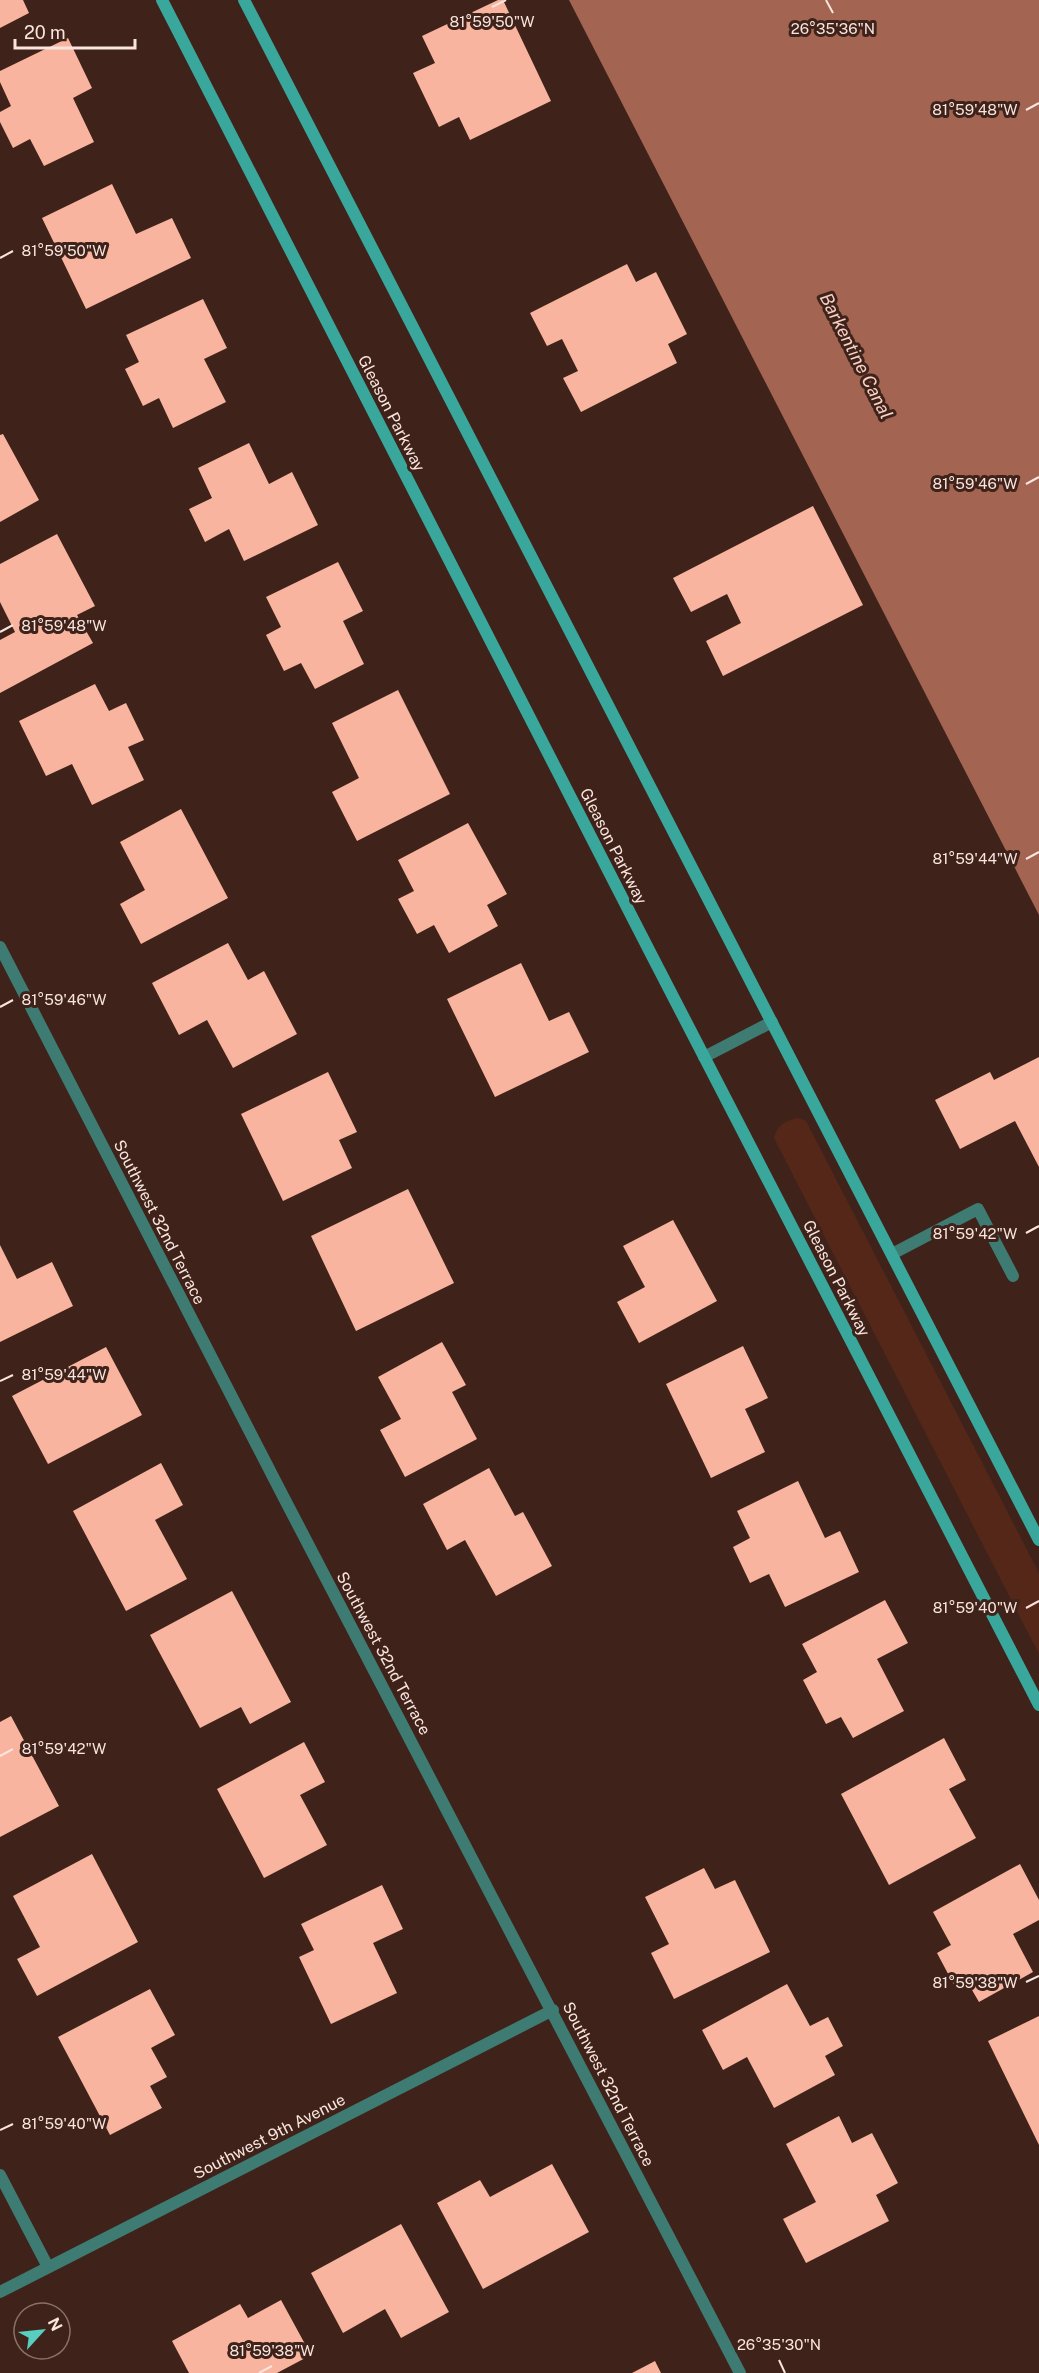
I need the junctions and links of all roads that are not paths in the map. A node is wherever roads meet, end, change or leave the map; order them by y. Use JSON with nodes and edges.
{"nodes":[{"id":1,"x":162,"y":0,"type":"edge"},
{"id":2,"x":244,"y":0,"type":"edge"},
{"id":3,"x":0,"y":947,"type":"edge"},
{"id":4,"x":772,"y":1022,"type":"junction"},
{"id":5,"x":704,"y":1057,"type":"junction"},
{"id":6,"x":892,"y":1254,"type":"junction"},
{"id":7,"x":1013,"y":1276,"type":"dead end"},
{"id":8,"x":1038,"y":1536,"type":"edge"},
{"id":9,"x":1039,"y":1705,"type":"edge"},
{"id":10,"x":553,"y":2010,"type":"junction"},
{"id":11,"x":0,"y":2175,"type":"edge"},
{"id":12,"x":48,"y":2267,"type":"junction"},
{"id":13,"x":0,"y":2292,"type":"edge"},
{"id":14,"x":740,"y":2373,"type":"edge"}],
"edges":[{"from":1,"to":5,"type":"main road","name":"Gleason Parkway"},
{"from":2,"to":4,"type":"main road"},
{"from":3,"to":10,"type":"street","name":"Southwest 32nd Terrace"},
{"from":4,"to":5,"type":"street"},
{"from":4,"to":6,"type":"main road"},
{"from":5,"to":9,"type":"main road","name":"Gleason Parkway"},
{"from":6,"to":7,"type":"street"},
{"from":6,"to":8,"type":"main road"},
{"from":10,"to":12,"type":"street","name":"Southwest 9th Avenue"},
{"from":10,"to":14,"type":"street","name":"Southwest 32nd Terrace"},
{"from":11,"to":12,"type":"street"},
{"from":12,"to":13,"type":"street","name":"Southwest 9th Avenue"}]}
